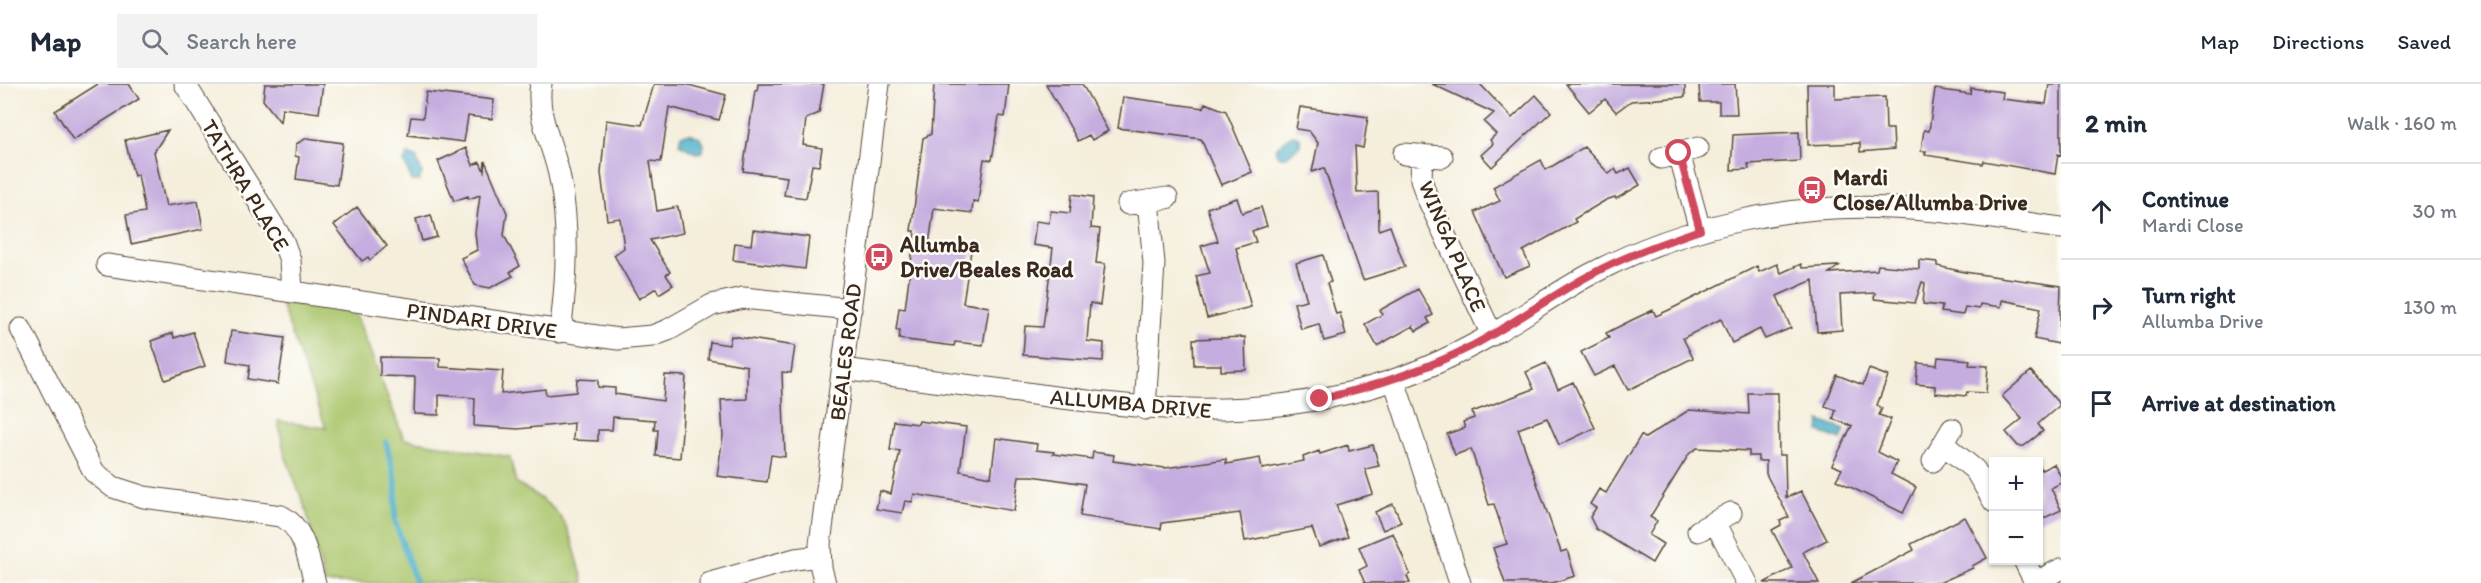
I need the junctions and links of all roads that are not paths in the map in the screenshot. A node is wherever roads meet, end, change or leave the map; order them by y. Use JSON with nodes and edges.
{"nodes":[{"id":1,"x":185,"y":84,"type":"edge"},
{"id":2,"x":541,"y":84,"type":"edge"},
{"id":3,"x":879,"y":84,"type":"edge"},
{"id":4,"x":1679,"y":153,"type":"dead end"},
{"id":5,"x":1423,"y":155,"type":"dead end"},
{"id":6,"x":1148,"y":201,"type":"dead end"},
{"id":7,"x":2061,"y":228,"type":"edge"},
{"id":8,"x":1700,"y":230,"type":"junction"},
{"id":9,"x":107,"y":265,"type":"dead end"},
{"id":10,"x":292,"y":291,"type":"junction"},
{"id":11,"x":851,"y":309,"type":"junction"},
{"id":12,"x":21,"y":329,"type":"dead end"},
{"id":13,"x":560,"y":332,"type":"junction"},
{"id":14,"x":1492,"y":335,"type":"junction"},
{"id":15,"x":843,"y":369,"type":"junction"},
{"id":16,"x":1394,"y":380,"type":"junction"},
{"id":17,"x":1145,"y":409,"type":"junction"},
{"id":18,"x":1943,"y":445,"type":"dead end"},
{"id":19,"x":1989,"y":494,"type":"edge"},
{"id":20,"x":1715,"y":522,"type":"dead end"},
{"id":21,"x":820,"y":556,"type":"junction"},
{"id":22,"x":2026,"y":565,"type":"edge"},
{"id":23,"x":2061,"y":569,"type":"edge"},
{"id":24,"x":315,"y":583,"type":"edge"},
{"id":25,"x":710,"y":583,"type":"edge"},
{"id":26,"x":825,"y":583,"type":"edge"},
{"id":27,"x":1460,"y":583,"type":"edge"},
{"id":28,"x":1747,"y":583,"type":"edge"},
{"id":29,"x":2035,"y":583,"type":"edge"}],
"edges":[{"from":1,"to":10,"type":"street","name":"TATHRA PLACE"},
{"from":2,"to":13,"type":"street"},
{"from":3,"to":11,"type":"street","name":"BEALES ROAD"},
{"from":4,"to":8,"type":"street"},
{"from":5,"to":14,"type":"street","name":"WINGA PLACE"},
{"from":6,"to":17,"type":"street"},
{"from":7,"to":8,"type":"street","name":"ALLUMBA DRIVE"},
{"from":8,"to":14,"type":"street","name":"ALLUMBA DRIVE"},
{"from":9,"to":10,"type":"street","name":"PINDARI DRIVE"},
{"from":10,"to":13,"type":"street","name":"PINDARI DRIVE"},
{"from":11,"to":13,"type":"street","name":"PINDARI DRIVE"},
{"from":11,"to":15,"type":"street","name":"BEALES ROAD"},
{"from":12,"to":24,"type":"street"},
{"from":14,"to":16,"type":"street","name":"ALLUMBA DRIVE"},
{"from":15,"to":17,"type":"street","name":"ALLUMBA DRIVE"},
{"from":15,"to":21,"type":"street","name":"BEALES ROAD"},
{"from":16,"to":17,"type":"street","name":"ALLUMBA DRIVE"},
{"from":16,"to":27,"type":"street"},
{"from":18,"to":19,"type":"street"},
{"from":20,"to":28,"type":"street"},
{"from":21,"to":25,"type":"street"},
{"from":21,"to":26,"type":"street","name":"BEALES ROAD"},
{"from":22,"to":29,"type":"street"},
{"from":23,"to":29,"type":"street"}]}
